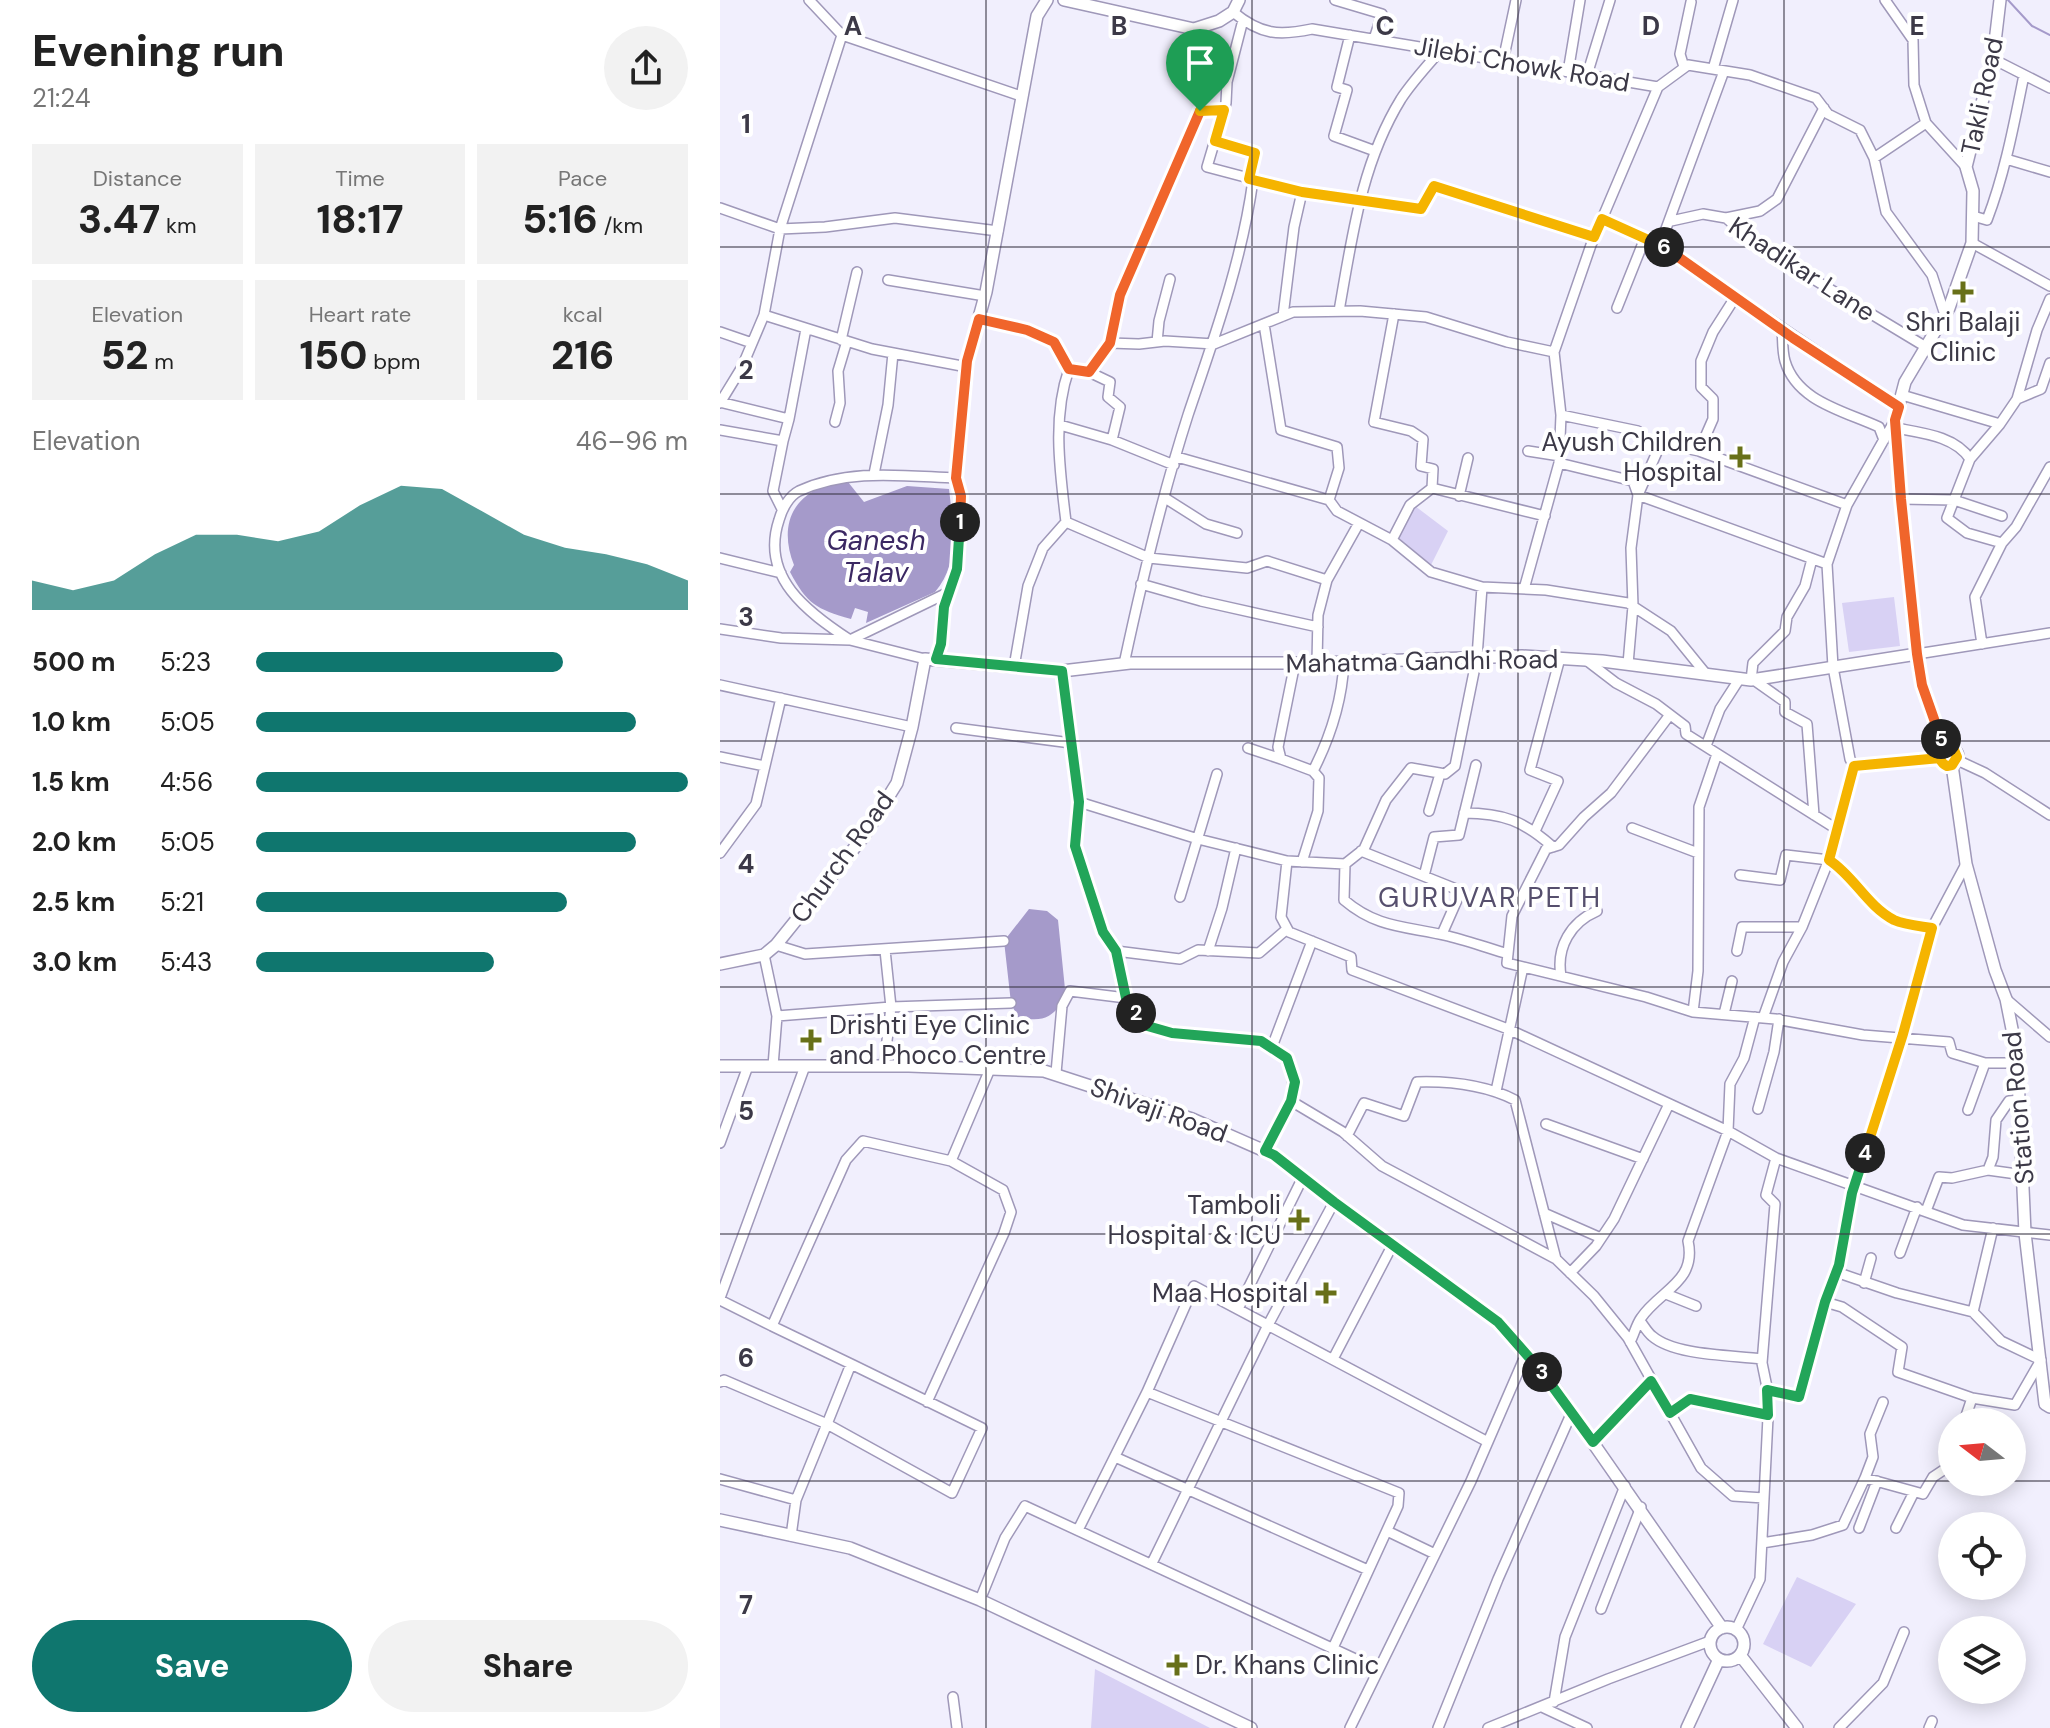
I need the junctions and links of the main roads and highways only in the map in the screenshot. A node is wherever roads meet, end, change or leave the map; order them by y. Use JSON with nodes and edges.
{"nodes":[{"id":1,"x":1047,"y":0,"type":"edge"},
{"id":2,"x":1064,"y":0,"type":"edge"},
{"id":3,"x":1239,"y":0,"type":"edge"},
{"id":4,"x":1999,"y":5,"type":"edge"},
{"id":5,"x":1917,"y":654,"type":"junction"},
{"id":6,"x":931,"y":659,"type":"junction"},
{"id":7,"x":1954,"y":763,"type":"joint"},
{"id":8,"x":720,"y":964,"type":"edge"},
{"id":9,"x":720,"y":1066,"type":"edge"},
{"id":10,"x":2046,"y":1380,"type":"edge"},
{"id":11,"x":2050,"y":1407,"type":"edge"},
{"id":12,"x":720,"y":1520,"type":"edge"},
{"id":13,"x":1722,"y":1628,"type":"junction"},
{"id":14,"x":1740,"y":1655,"type":"junction"},
{"id":15,"x":1719,"y":1659,"type":"junction"},
{"id":16,"x":1251,"y":1728,"type":"edge"},
{"id":17,"x":1687,"y":1728,"type":"edge"},
{"id":18,"x":1797,"y":1728,"type":"edge"}],
"edges":[{"from":1,"to":6,"type":"main road","name":"Church Road"},
{"from":2,"to":3,"type":"main road"},
{"from":4,"to":5,"type":"main road","name":"Takli Road"},
{"from":5,"to":6,"type":"main road","name":"Mahatma Gandhi Road"},
{"from":5,"to":7,"type":"main road","name":"Takli Road"},
{"from":6,"to":8,"type":"main road","name":"Church Road"},
{"from":7,"to":10,"type":"main road","name":"Station Road"},
{"from":9,"to":13,"type":"main road","name":"Shivaji Road"},
{"from":10,"to":11,"type":"main road","name":"Station Road"},
{"from":12,"to":16,"type":"main road"},
{"from":13,"to":14,"type":"main road"},
{"from":13,"to":15,"type":"main road"},
{"from":14,"to":15,"type":"main road"},
{"from":14,"to":18,"type":"main road"},
{"from":15,"to":17,"type":"main road"}]}
